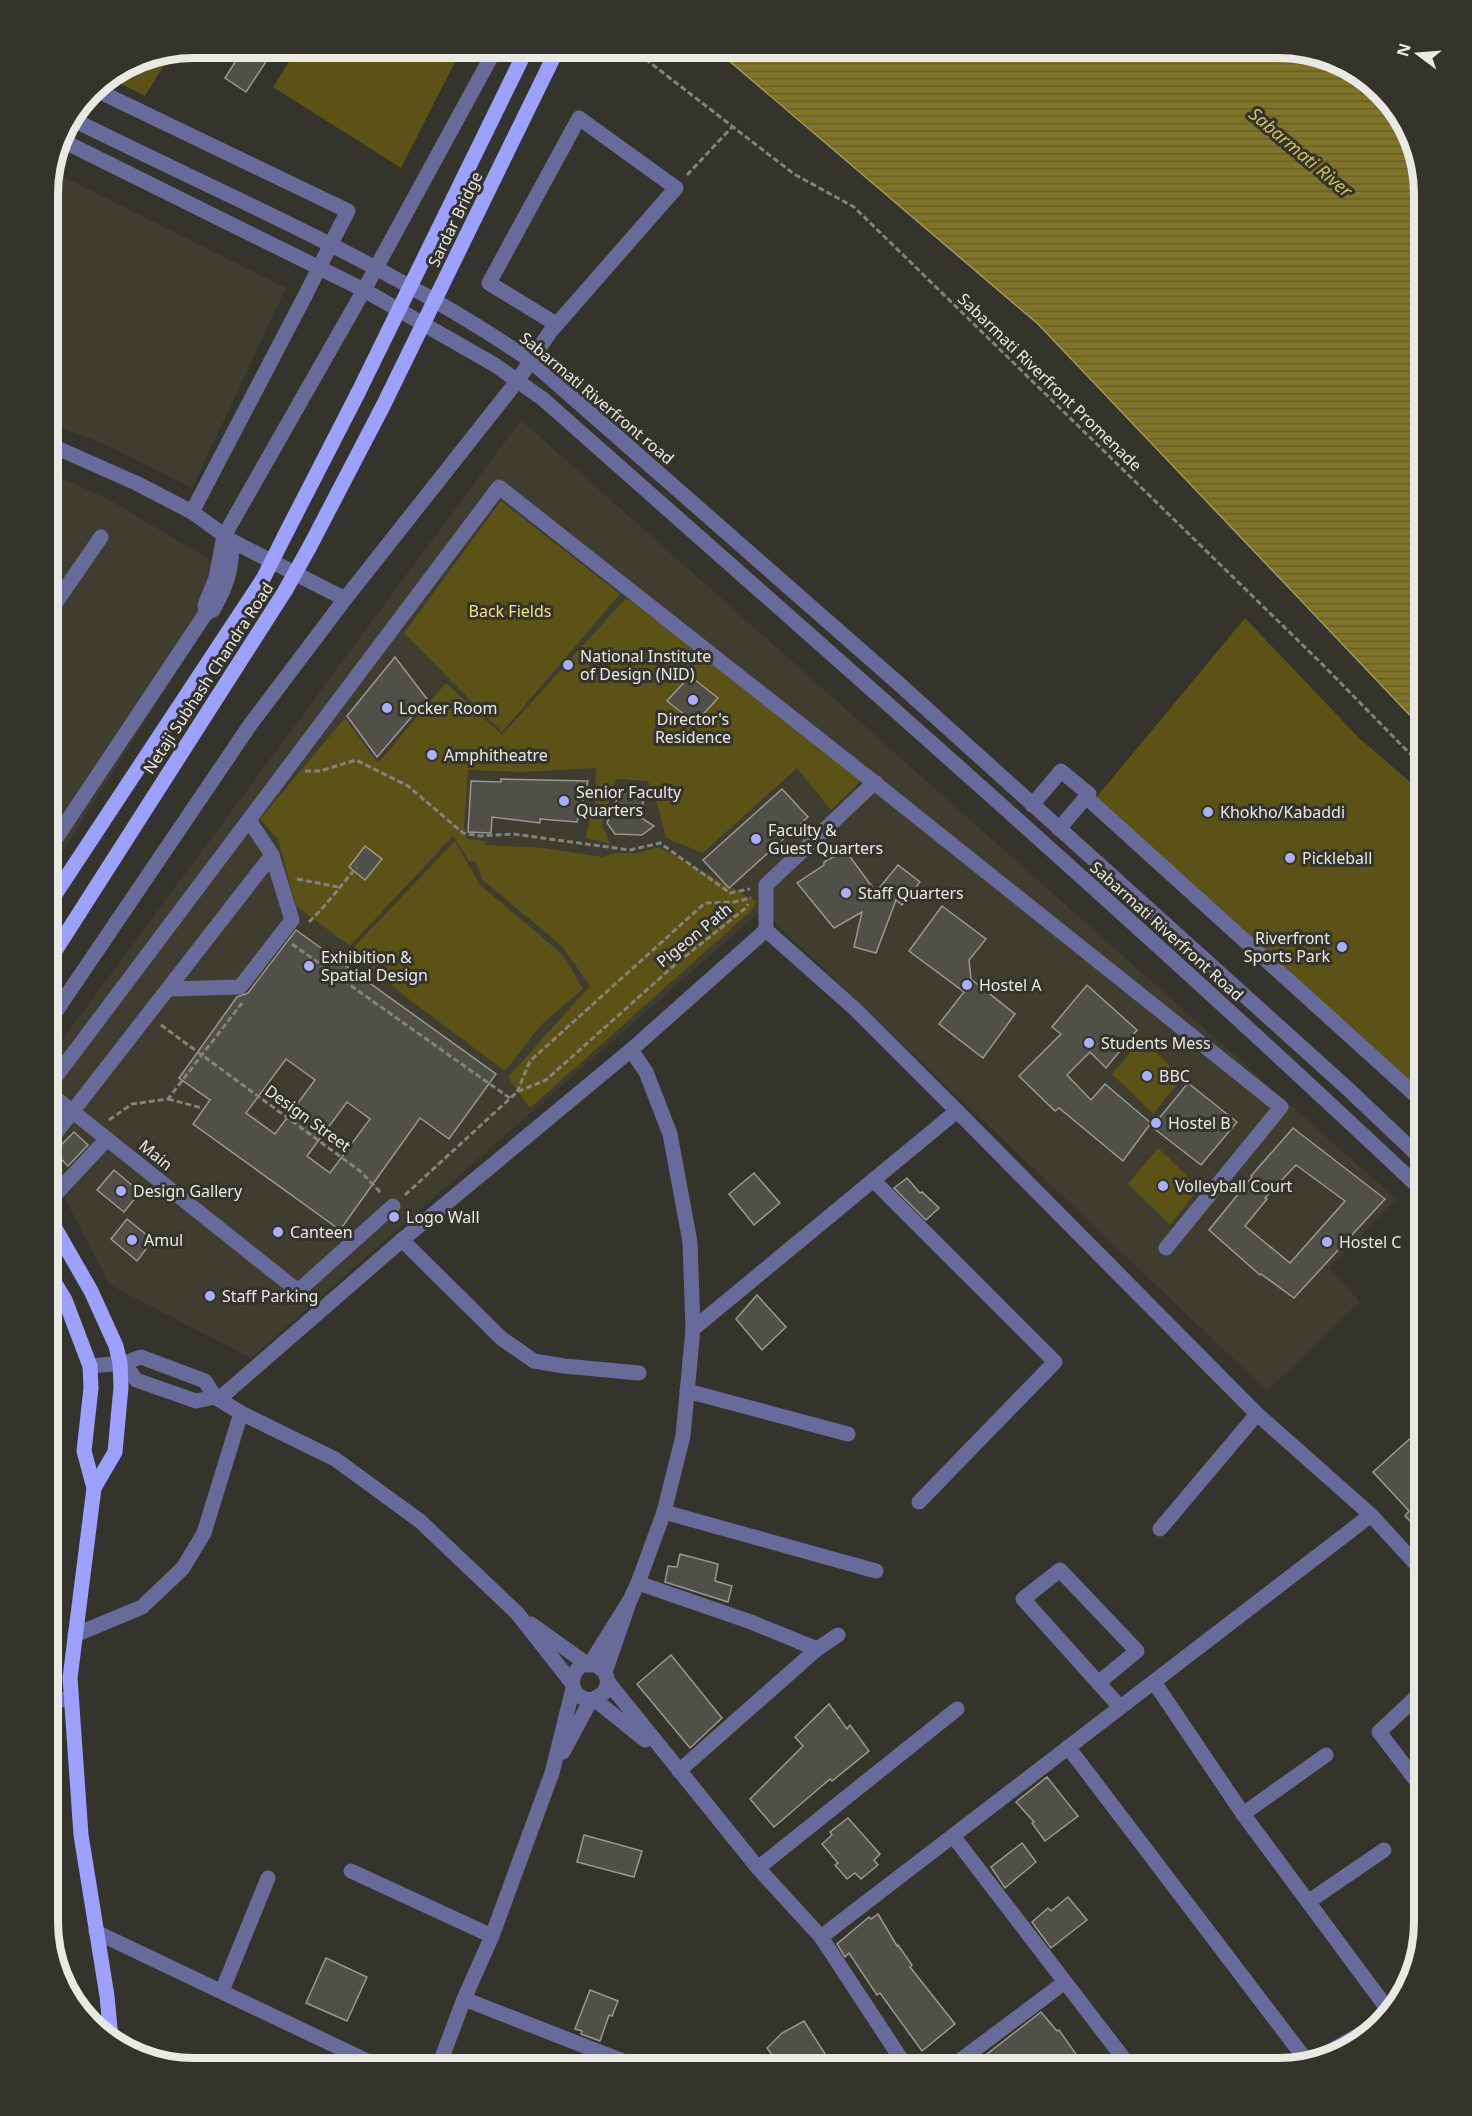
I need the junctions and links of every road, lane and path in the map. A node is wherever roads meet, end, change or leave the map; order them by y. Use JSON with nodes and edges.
{"nodes":[{"id":1,"x":489,"y":59,"type":"edge"},
{"id":2,"x":522,"y":59,"type":"edge"},
{"id":3,"x":553,"y":59,"type":"edge"},
{"id":4,"x":645,"y":59,"type":"edge"},
{"id":5,"x":104,"y":93,"type":"edge"},
{"id":6,"x":79,"y":123,"type":"edge"},
{"id":7,"x":733,"y":126,"type":"junction"},
{"id":8,"x":68,"y":144,"type":"edge"},
{"id":9,"x":676,"y":188,"type":"junction"},
{"id":10,"x":376,"y":267,"type":"junction"},
{"id":11,"x":364,"y":290,"type":"junction"},
{"id":12,"x":556,"y":324,"type":"junction"},
{"id":13,"x":531,"y":361,"type":"junction"},
{"id":14,"x":518,"y":380,"type":"junction"},
{"id":15,"x":358,"y":393,"type":"joint"},
{"id":16,"x":383,"y":406,"type":"joint"},
{"id":17,"x":59,"y":449,"type":"edge"},
{"id":18,"x":192,"y":512,"type":"junction"},
{"id":19,"x":101,"y":537,"type":"dead end"},
{"id":20,"x":228,"y":538,"type":"junction"},
{"id":21,"x":59,"y":598,"type":"edge"},
{"id":22,"x":345,"y":600,"type":"junction"},
{"id":23,"x":898,"y":683,"type":"junction"},
{"id":24,"x":882,"y":699,"type":"junction"},
{"id":25,"x":1414,"y":758,"type":"edge"},
{"id":26,"x":286,"y":771,"type":"junction"},
{"id":27,"x":875,"y":782,"type":"junction"},
{"id":28,"x":1086,"y":797,"type":"junction"},
{"id":29,"x":1032,"y":805,"type":"junction"},
{"id":30,"x":249,"y":820,"type":"junction"},
{"id":31,"x":1059,"y":829,"type":"junction"},
{"id":32,"x":59,"y":834,"type":"edge"},
{"id":33,"x":272,"y":855,"type":"junction"},
{"id":34,"x":357,"y":867,"type":"dead end"},
{"id":35,"x":278,"y":875,"type":"junction"},
{"id":36,"x":338,"y":887,"type":"junction"},
{"id":37,"x":59,"y":888,"type":"edge"},
{"id":38,"x":753,"y":888,"type":"dead end"},
{"id":39,"x":305,"y":926,"type":"dead end"},
{"id":40,"x":766,"y":930,"type":"junction"},
{"id":41,"x":288,"y":941,"type":"dead end"},
{"id":42,"x":59,"y":945,"type":"edge"},
{"id":43,"x":169,"y":989,"type":"junction"},
{"id":44,"x":245,"y":999,"type":"dead end"},
{"id":45,"x":59,"y":1007,"type":"edge"},
{"id":46,"x":631,"y":1050,"type":"junction"},
{"id":47,"x":203,"y":1056,"type":"junction"},
{"id":48,"x":58,"y":1073,"type":"edge"},
{"id":49,"x":517,"y":1092,"type":"junction"},
{"id":50,"x":1414,"y":1094,"type":"edge"},
{"id":51,"x":168,"y":1099,"type":"junction"},
{"id":52,"x":511,"y":1099,"type":"junction"},
{"id":53,"x":58,"y":1100,"type":"edge"},
{"id":54,"x":202,"y":1108,"type":"dead end"},
{"id":55,"x":72,"y":1110,"type":"junction"},
{"id":56,"x":957,"y":1112,"type":"junction"},
{"id":57,"x":58,"y":1129,"type":"edge"},
{"id":58,"x":101,"y":1134,"type":"junction"},
{"id":59,"x":1414,"y":1152,"type":"edge"},
{"id":60,"x":873,"y":1180,"type":"junction"},
{"id":61,"x":1414,"y":1183,"type":"edge"},
{"id":62,"x":58,"y":1189,"type":"edge"},
{"id":63,"x":393,"y":1206,"type":"junction"},
{"id":64,"x":58,"y":1234,"type":"edge"},
{"id":65,"x":402,"y":1240,"type":"junction"},
{"id":66,"x":1166,"y":1248,"type":"dead end"},
{"id":67,"x":58,"y":1289,"type":"edge"},
{"id":68,"x":693,"y":1329,"type":"junction"},
{"id":69,"x":122,"y":1363,"type":"junction"},
{"id":70,"x":90,"y":1365,"type":"junction"},
{"id":71,"x":639,"y":1373,"type":"dead end"},
{"id":72,"x":687,"y":1391,"type":"junction"},
{"id":73,"x":217,"y":1398,"type":"junction"},
{"id":74,"x":241,"y":1413,"type":"junction"},
{"id":75,"x":1257,"y":1414,"type":"junction"},
{"id":76,"x":848,"y":1434,"type":"dead end"},
{"id":77,"x":94,"y":1488,"type":"junction"},
{"id":78,"x":919,"y":1502,"type":"dead end"},
{"id":79,"x":664,"y":1512,"type":"junction"},
{"id":80,"x":1371,"y":1515,"type":"junction"},
{"id":81,"x":1160,"y":1529,"type":"dead end"},
{"id":82,"x":1414,"y":1562,"type":"edge"},
{"id":83,"x":876,"y":1571,"type":"dead end"},
{"id":84,"x":638,"y":1584,"type":"junction"},
{"id":85,"x":630,"y":1600,"type":"junction"},
{"id":86,"x":517,"y":1613,"type":"junction"},
{"id":87,"x":75,"y":1635,"type":"junction"},
{"id":88,"x":838,"y":1635,"type":"dead end"},
{"id":89,"x":817,"y":1649,"type":"junction"},
{"id":90,"x":588,"y":1664,"type":"junction"},
{"id":91,"x":606,"y":1677,"type":"junction"},
{"id":92,"x":1154,"y":1682,"type":"junction"},
{"id":93,"x":1098,"y":1683,"type":"junction"},
{"id":94,"x":572,"y":1685,"type":"junction"},
{"id":95,"x":71,"y":1698,"type":"junction"},
{"id":96,"x":1414,"y":1699,"type":"edge"},
{"id":97,"x":593,"y":1700,"type":"junction"},
{"id":98,"x":58,"y":1701,"type":"edge"},
{"id":99,"x":1120,"y":1707,"type":"junction"},
{"id":100,"x":957,"y":1709,"type":"dead end"},
{"id":101,"x":1068,"y":1747,"type":"junction"},
{"id":102,"x":1326,"y":1755,"type":"dead end"},
{"id":103,"x":666,"y":1756,"type":"junction"},
{"id":104,"x":679,"y":1771,"type":"junction"},
{"id":105,"x":552,"y":1773,"type":"junction"},
{"id":106,"x":1414,"y":1778,"type":"edge"},
{"id":107,"x":1243,"y":1814,"type":"junction"},
{"id":108,"x":953,"y":1836,"type":"junction"},
{"id":109,"x":1384,"y":1850,"type":"dead end"},
{"id":110,"x":758,"y":1868,"type":"junction"},
{"id":111,"x":351,"y":1871,"type":"dead end"},
{"id":112,"x":268,"y":1878,"type":"dead end"},
{"id":113,"x":1308,"y":1902,"type":"junction"},
{"id":114,"x":96,"y":1932,"type":"junction"},
{"id":115,"x":492,"y":1936,"type":"junction"},
{"id":116,"x":821,"y":1937,"type":"junction"},
{"id":117,"x":1065,"y":1982,"type":"junction"},
{"id":118,"x":222,"y":1991,"type":"junction"},
{"id":119,"x":464,"y":1999,"type":"junction"},
{"id":120,"x":1385,"y":2004,"type":"edge"},
{"id":121,"x":110,"y":2027,"type":"edge"},
{"id":122,"x":1302,"y":2055,"type":"edge"},
{"id":123,"x":359,"y":2057,"type":"edge"},
{"id":124,"x":442,"y":2057,"type":"edge"},
{"id":125,"x":614,"y":2057,"type":"edge"},
{"id":126,"x":900,"y":2058,"type":"edge"},
{"id":127,"x":964,"y":2058,"type":"edge"},
{"id":128,"x":1123,"y":2058,"type":"edge"}],
"edges":[{"from":1,"to":10,"type":"street"},
{"from":2,"to":15,"type":"main road","name":"Sardar Bridge","bridge":true},
{"from":3,"to":16,"type":"main road","name":"Sardar Bridge","bridge":true},
{"from":4,"to":7,"type":"path","name":"Sabarmati Riverfront Promenade"},
{"from":5,"to":18,"type":"street","bridge":true},
{"from":6,"to":10,"type":"street","name":"Sabarmati Riverfront road"},
{"from":7,"to":9,"type":"path"},
{"from":7,"to":25,"type":"path","name":"Sabarmati Riverfront Promenade"},
{"from":8,"to":11,"type":"street"},
{"from":9,"to":12,"type":"street"},
{"from":9,"to":12,"type":"street"},
{"from":10,"to":11,"type":"street"},
{"from":10,"to":13,"type":"street","name":"Sabarmati Riverfront road"},
{"from":11,"to":14,"type":"street"},
{"from":11,"to":20,"type":"street"},
{"from":12,"to":13,"type":"street"},
{"from":13,"to":14,"type":"street"},
{"from":13,"to":23,"type":"street","name":"Sabarmati Riverfront road"},
{"from":14,"to":22,"type":"street"},
{"from":14,"to":24,"type":"street"},
{"from":15,"to":37,"type":"main road","name":"Netaji Subhash Chandra Road","bridge":true},
{"from":16,"to":42,"type":"main road","name":"Netaji Subhash Chandra Road","bridge":true},
{"from":17,"to":18,"type":"street"},
{"from":18,"to":20,"type":"street"},
{"from":19,"to":21,"type":"street"},
{"from":20,"to":22,"type":"street"},
{"from":20,"to":32,"type":"street"},
{"from":22,"to":45,"type":"street"},
{"from":23,"to":24,"type":"street"},
{"from":23,"to":29,"type":"street","name":"Sabarmati Riverfront Road"},
{"from":24,"to":61,"type":"street","name":"Sabarmati Riverfront Road"},
{"from":26,"to":27,"type":"street"},
{"from":26,"to":30,"type":"street"},
{"from":26,"to":38,"type":"path"},
{"from":27,"to":40,"type":"street"},
{"from":27,"to":66,"type":"street"},
{"from":28,"to":29,"type":"street"},
{"from":28,"to":31,"type":"street"},
{"from":28,"to":50,"type":"street"},
{"from":29,"to":31,"type":"street","name":"Sabarmati Riverfront Road"},
{"from":30,"to":33,"type":"street"},
{"from":30,"to":48,"type":"street"},
{"from":31,"to":59,"type":"street","name":"Sabarmati Riverfront Road"},
{"from":33,"to":35,"type":"street"},
{"from":33,"to":43,"type":"street"},
{"from":34,"to":36,"type":"path"},
{"from":35,"to":36,"type":"path"},
{"from":35,"to":43,"type":"street"},
{"from":36,"to":39,"type":"path"},
{"from":40,"to":46,"type":"street"},
{"from":40,"to":56,"type":"street"},
{"from":41,"to":52,"type":"path"},
{"from":43,"to":55,"type":"street"},
{"from":44,"to":47,"type":"path"},
{"from":46,"to":65,"type":"street"},
{"from":46,"to":68,"type":"street"},
{"from":47,"to":51,"type":"path"},
{"from":47,"to":63,"type":"path","name":"Design Street"},
{"from":49,"to":49,"type":"path","name":"Pigeon Path"},
{"from":49,"to":52,"type":"path","name":"Pigeon Path"},
{"from":51,"to":54,"type":"path"},
{"from":51,"to":58,"type":"path"},
{"from":52,"to":63,"type":"path","name":"Pigeon Path"},
{"from":53,"to":55,"type":"street","name":"Main"},
{"from":55,"to":57,"type":"street"},
{"from":55,"to":58,"type":"street","name":"Main"},
{"from":56,"to":60,"type":"street"},
{"from":56,"to":75,"type":"street"},
{"from":58,"to":62,"type":"street"},
{"from":58,"to":63,"type":"street","name":"Main"},
{"from":60,"to":68,"type":"street"},
{"from":60,"to":78,"type":"street"},
{"from":64,"to":69,"type":"main road"},
{"from":65,"to":71,"type":"street"},
{"from":65,"to":73,"type":"street"},
{"from":67,"to":70,"type":"main road"},
{"from":68,"to":72,"type":"street"},
{"from":69,"to":70,"type":"street"},
{"from":69,"to":73,"type":"street"},
{"from":69,"to":73,"type":"street"},
{"from":69,"to":77,"type":"main road"},
{"from":70,"to":77,"type":"main road"},
{"from":72,"to":76,"type":"street"},
{"from":72,"to":79,"type":"street"},
{"from":73,"to":74,"type":"street"},
{"from":74,"to":86,"type":"street"},
{"from":74,"to":87,"type":"street"},
{"from":75,"to":80,"type":"street"},
{"from":75,"to":81,"type":"street"},
{"from":77,"to":87,"type":"main road"},
{"from":79,"to":83,"type":"street"},
{"from":79,"to":84,"type":"street"},
{"from":80,"to":82,"type":"street"},
{"from":80,"to":92,"type":"street"},
{"from":84,"to":85,"type":"street"},
{"from":84,"to":89,"type":"street"},
{"from":85,"to":90,"type":"street"},
{"from":85,"to":91,"type":"street"},
{"from":86,"to":90,"type":"street"},
{"from":86,"to":94,"type":"street"},
{"from":87,"to":95,"type":"main road"},
{"from":88,"to":89,"type":"street"},
{"from":89,"to":104,"type":"street"},
{"from":90,"to":91,"type":"street"},
{"from":90,"to":94,"type":"street"},
{"from":91,"to":97,"type":"street"},
{"from":91,"to":103,"type":"street"},
{"from":92,"to":99,"type":"street"},
{"from":92,"to":107,"type":"street"},
{"from":93,"to":93,"type":"street"},
{"from":93,"to":99,"type":"street"},
{"from":94,"to":97,"type":"street"},
{"from":94,"to":105,"type":"street"},
{"from":95,"to":98,"type":"street"},
{"from":95,"to":114,"type":"main road"},
{"from":96,"to":106,"type":"street"},
{"from":97,"to":103,"type":"street"},
{"from":97,"to":105,"type":"street"},
{"from":99,"to":101,"type":"street"},
{"from":100,"to":110,"type":"street"},
{"from":101,"to":108,"type":"street"},
{"from":101,"to":122,"type":"street"},
{"from":102,"to":107,"type":"street"},
{"from":103,"to":104,"type":"street"},
{"from":104,"to":110,"type":"street"},
{"from":105,"to":115,"type":"street"},
{"from":107,"to":113,"type":"street"},
{"from":108,"to":116,"type":"street"},
{"from":108,"to":117,"type":"street"},
{"from":109,"to":113,"type":"street"},
{"from":110,"to":116,"type":"street"},
{"from":111,"to":115,"type":"street"},
{"from":112,"to":118,"type":"street"},
{"from":113,"to":120,"type":"street"},
{"from":114,"to":118,"type":"street"},
{"from":114,"to":121,"type":"main road"},
{"from":115,"to":119,"type":"street"},
{"from":116,"to":126,"type":"street"},
{"from":117,"to":127,"type":"street"},
{"from":117,"to":128,"type":"street"},
{"from":118,"to":123,"type":"street"},
{"from":119,"to":124,"type":"street"},
{"from":119,"to":125,"type":"street"}]}
